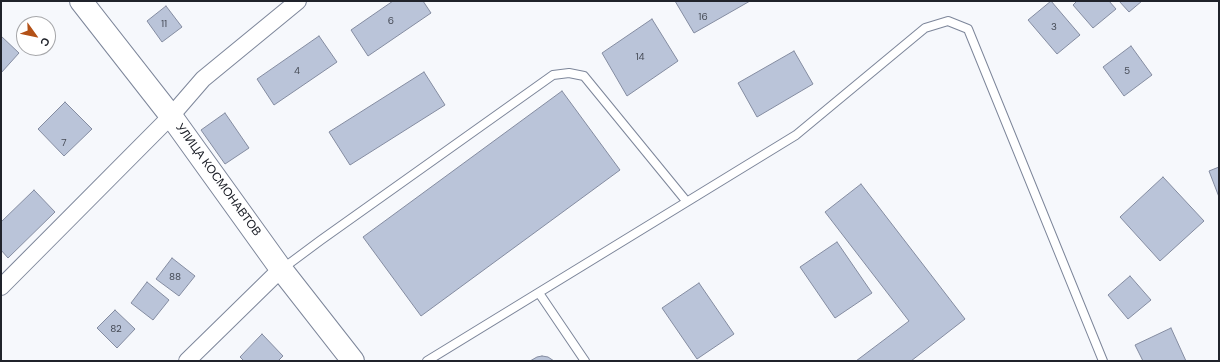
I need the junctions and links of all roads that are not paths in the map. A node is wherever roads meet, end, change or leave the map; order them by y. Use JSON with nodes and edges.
{"nodes":[{"id":1,"x":81,"y":1,"type":"edge"},
{"id":2,"x":298,"y":1,"type":"edge"},
{"id":3,"x":171,"y":116,"type":"junction"},
{"id":4,"x":687,"y":202,"type":"junction"},
{"id":5,"x":281,"y":270,"type":"junction"},
{"id":6,"x":1,"y":287,"type":"edge"},
{"id":7,"x":539,"y":293,"type":"junction"},
{"id":8,"x":187,"y":361,"type":"edge"},
{"id":9,"x":353,"y":361,"type":"edge"},
{"id":10,"x":427,"y":361,"type":"edge"},
{"id":11,"x":585,"y":361,"type":"edge"},
{"id":12,"x":1104,"y":361,"type":"edge"}],
"edges":[{"from":1,"to":3,"type":"main road","name":"УЛИЦА КОСМОНАВТОВ"},
{"from":2,"to":3,"type":"street"},
{"from":3,"to":5,"type":"main road","name":"УЛИЦА КОСМОНАВТОВ"},
{"from":3,"to":6,"type":"street"},
{"from":4,"to":5,"type":"lane"},
{"from":4,"to":7,"type":"lane"},
{"from":4,"to":12,"type":"lane"},
{"from":5,"to":8,"type":"street"},
{"from":5,"to":9,"type":"main road","name":"УЛИЦА КОСМОНАВТОВ"},
{"from":7,"to":10,"type":"lane"},
{"from":7,"to":11,"type":"lane"}]}
